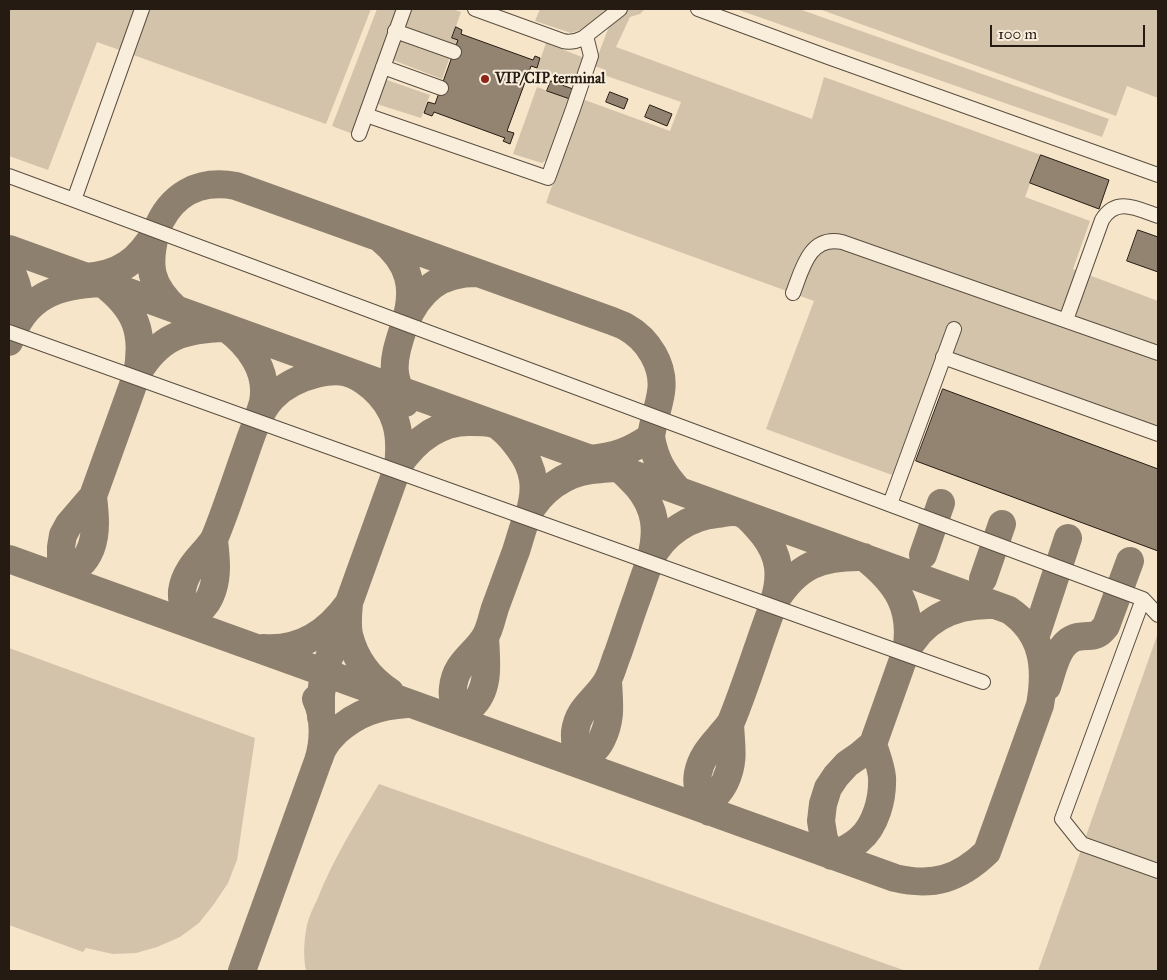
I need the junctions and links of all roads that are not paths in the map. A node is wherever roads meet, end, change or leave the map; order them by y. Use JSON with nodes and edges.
{"nodes":[{"id":1,"x":142,"y":9,"type":"edge"},
{"id":2,"x":404,"y":9,"type":"edge"},
{"id":3,"x":475,"y":9,"type":"edge"},
{"id":4,"x":620,"y":9,"type":"edge"},
{"id":5,"x":698,"y":9,"type":"edge"},
{"id":6,"x":395,"y":32,"type":"junction"},
{"id":7,"x":586,"y":36,"type":"junction"},
{"id":8,"x":454,"y":52,"type":"dead end"},
{"id":9,"x":383,"y":67,"type":"junction"},
{"id":10,"x":441,"y":88,"type":"dead end"},
{"id":11,"x":366,"y":115,"type":"junction"},
{"id":12,"x":359,"y":134,"type":"dead end"},
{"id":13,"x":1158,"y":175,"type":"edge"},
{"id":14,"x":9,"y":176,"type":"edge"},
{"id":15,"x":74,"y":200,"type":"junction"},
{"id":16,"x":1158,"y":216,"type":"edge"},
{"id":17,"x":793,"y":293,"type":"dead end"},
{"id":18,"x":1066,"y":320,"type":"junction"},
{"id":19,"x":954,"y":329,"type":"dead end"},
{"id":20,"x":9,"y":332,"type":"edge"},
{"id":21,"x":1158,"y":353,"type":"edge"},
{"id":22,"x":944,"y":357,"type":"junction"},
{"id":23,"x":1158,"y":434,"type":"edge"},
{"id":24,"x":890,"y":504,"type":"junction"},
{"id":25,"x":1143,"y":599,"type":"junction"},
{"id":26,"x":1158,"y":615,"type":"edge"},
{"id":27,"x":983,"y":682,"type":"dead end"},
{"id":28,"x":1158,"y":871,"type":"edge"}],
"edges":[{"from":1,"to":15,"type":"street"},
{"from":2,"to":6,"type":"street"},
{"from":3,"to":7,"type":"street"},
{"from":4,"to":7,"type":"street"},
{"from":5,"to":13,"type":"street"},
{"from":6,"to":8,"type":"street"},
{"from":6,"to":9,"type":"street"},
{"from":7,"to":11,"type":"street"},
{"from":9,"to":10,"type":"street"},
{"from":9,"to":11,"type":"street"},
{"from":11,"to":12,"type":"street"},
{"from":14,"to":15,"type":"street"},
{"from":15,"to":24,"type":"street"},
{"from":16,"to":18,"type":"street"},
{"from":17,"to":18,"type":"street"},
{"from":18,"to":21,"type":"street"},
{"from":19,"to":22,"type":"street"},
{"from":20,"to":27,"type":"street"},
{"from":22,"to":23,"type":"street"},
{"from":22,"to":24,"type":"street"},
{"from":24,"to":25,"type":"street"},
{"from":25,"to":26,"type":"street"},
{"from":25,"to":28,"type":"street"}]}
